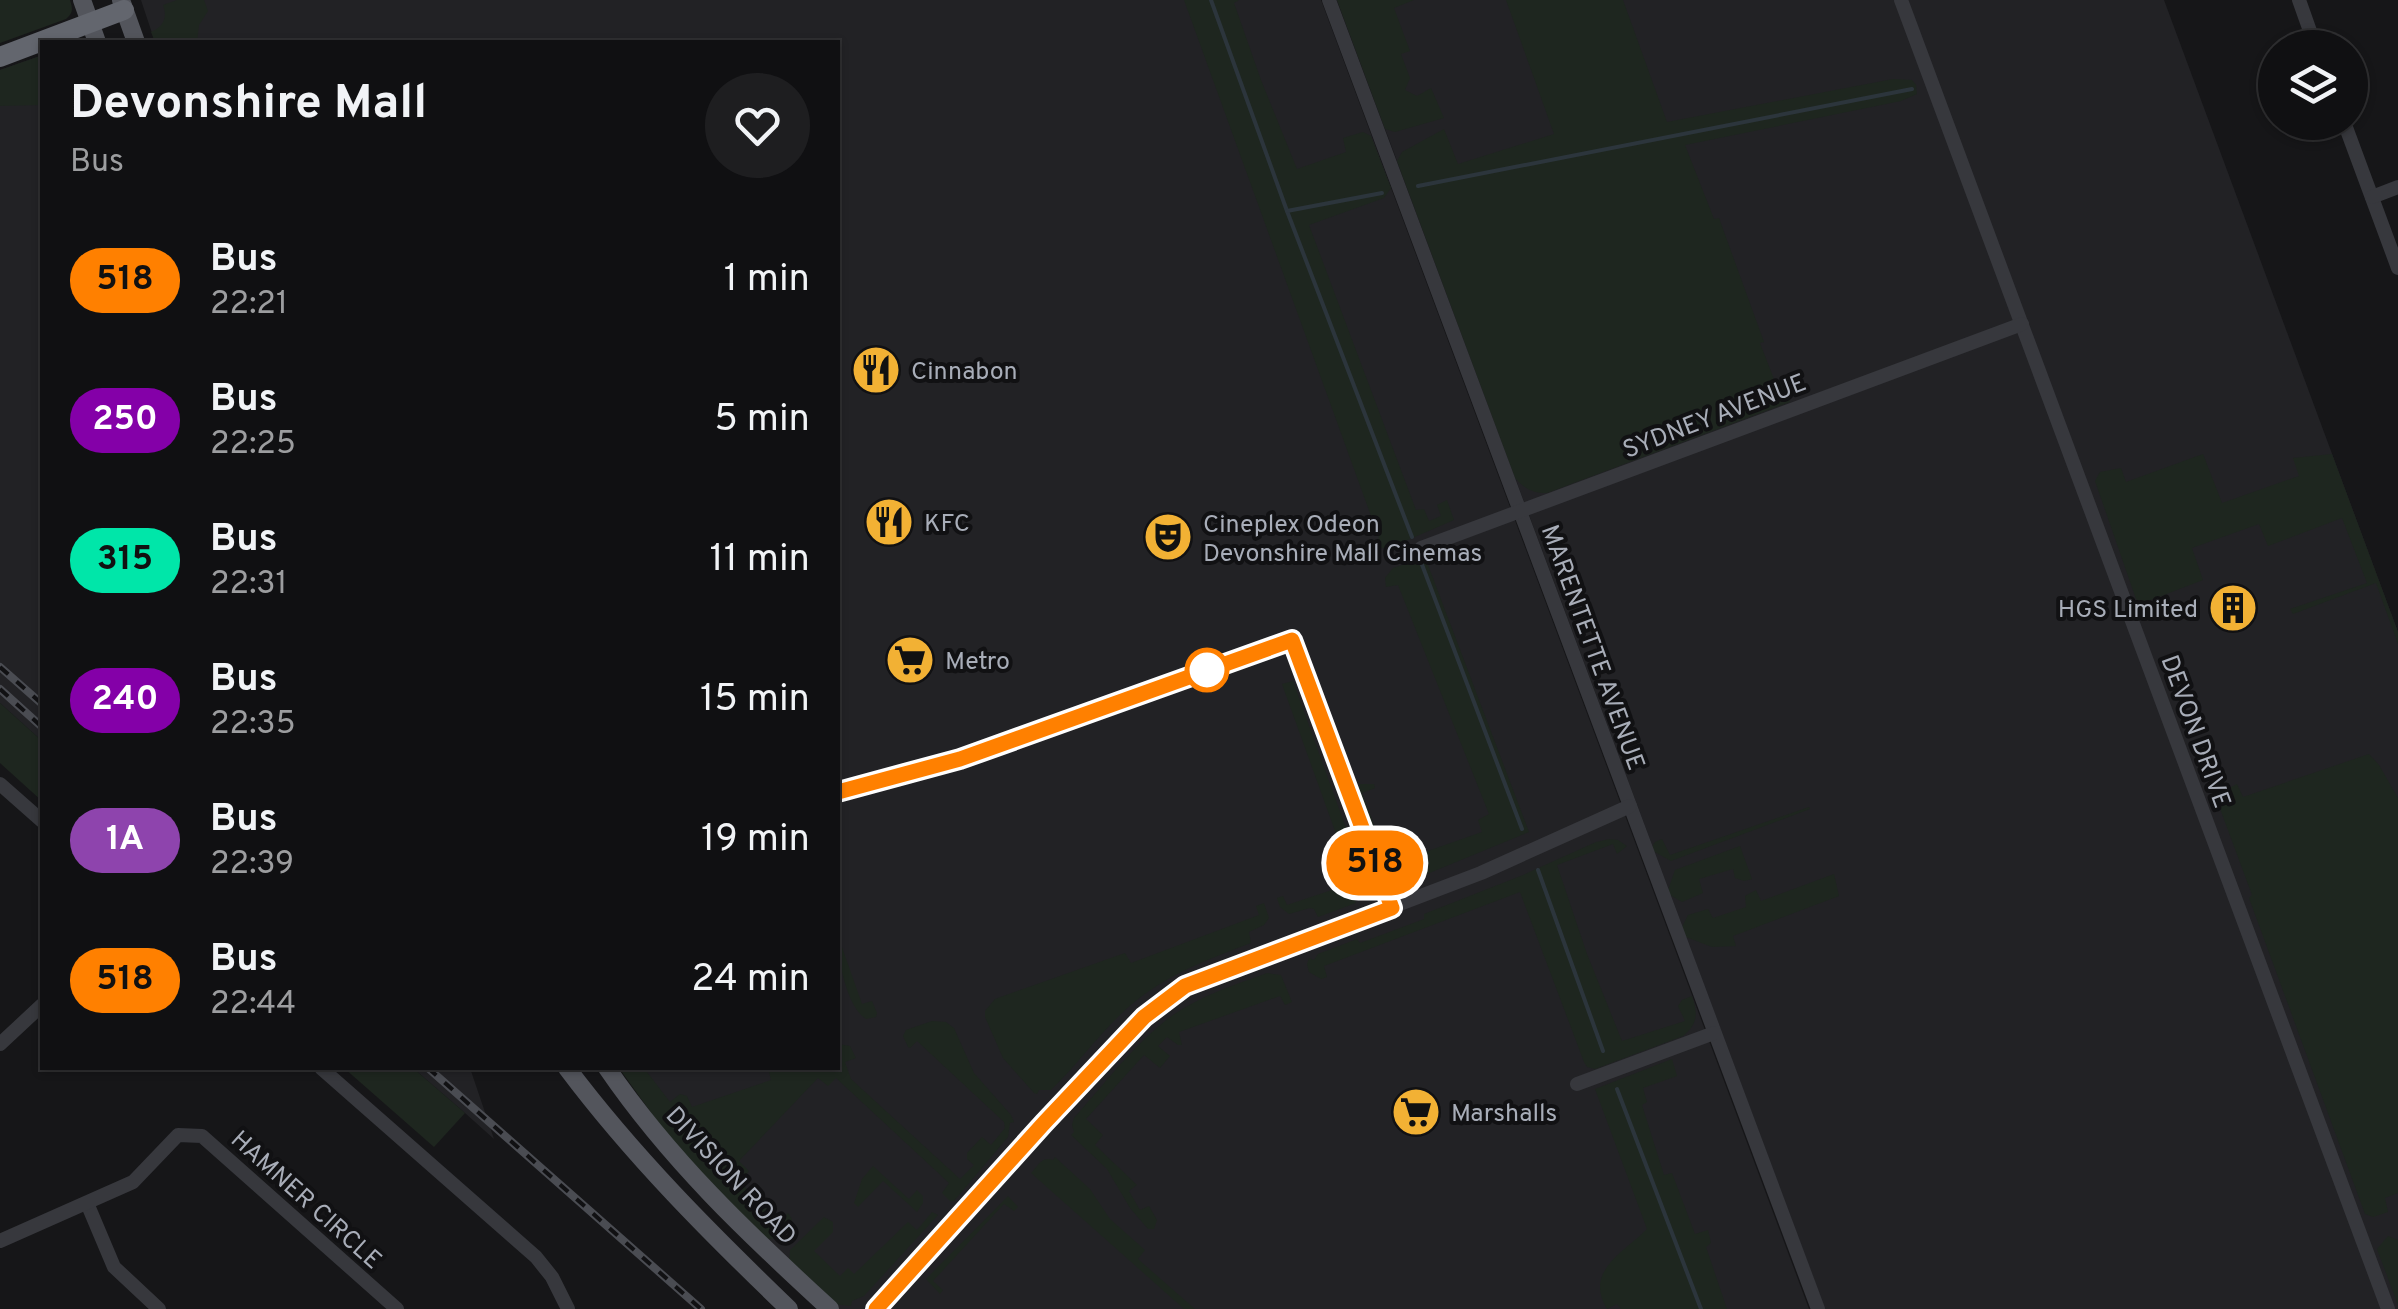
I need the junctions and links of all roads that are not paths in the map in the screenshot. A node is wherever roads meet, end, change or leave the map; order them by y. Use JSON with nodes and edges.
{"nodes":[{"id":1,"x":82,"y":0,"type":"edge"},
{"id":2,"x":1329,"y":0,"type":"edge"},
{"id":3,"x":1902,"y":0,"type":"edge"},
{"id":4,"x":2299,"y":0,"type":"edge"},
{"id":5,"x":123,"y":5,"type":"edge"},
{"id":6,"x":2310,"y":30,"type":"edge"},
{"id":7,"x":94,"y":33,"type":"edge"},
{"id":8,"x":68,"y":40,"type":"edge"},
{"id":9,"x":135,"y":40,"type":"edge"},
{"id":10,"x":40,"y":47,"type":"edge"},
{"id":11,"x":40,"y":52,"type":"edge"},
{"id":12,"x":0,"y":58,"type":"edge"},
{"id":13,"x":2351,"y":140,"type":"edge"},
{"id":14,"x":2398,"y":187,"type":"edge"},
{"id":15,"x":2372,"y":197,"type":"junction"},
{"id":16,"x":2398,"y":268,"type":"edge"},
{"id":17,"x":2022,"y":324,"type":"junction"},
{"id":18,"x":1520,"y":512,"type":"junction"},
{"id":19,"x":1422,"y":548,"type":"dead end"},
{"id":20,"x":0,"y":784,"type":"edge"},
{"id":21,"x":1630,"y":806,"type":"junction"},
{"id":22,"x":40,"y":820,"type":"edge"},
{"id":23,"x":40,"y":1007,"type":"edge"},
{"id":24,"x":1714,"y":1033,"type":"junction"},
{"id":25,"x":0,"y":1044,"type":"edge"},
{"id":26,"x":323,"y":1070,"type":"edge"},
{"id":27,"x":570,"y":1070,"type":"edge"},
{"id":28,"x":608,"y":1070,"type":"edge"},
{"id":29,"x":1577,"y":1084,"type":"dead end"},
{"id":30,"x":87,"y":1204,"type":"junction"},
{"id":31,"x":0,"y":1241,"type":"edge"},
{"id":32,"x":159,"y":1309,"type":"edge"},
{"id":33,"x":397,"y":1309,"type":"edge"},
{"id":34,"x":568,"y":1309,"type":"edge"},
{"id":35,"x":789,"y":1309,"type":"edge"},
{"id":36,"x":830,"y":1309,"type":"edge"},
{"id":37,"x":876,"y":1309,"type":"edge"},
{"id":38,"x":1818,"y":1309,"type":"edge"},
{"id":39,"x":2388,"y":1309,"type":"edge"}],
"edges":[{"from":1,"to":7,"type":"main road"},
{"from":2,"to":18,"type":"street","name":"MARENTETTE AVENUE"},
{"from":3,"to":17,"type":"street","name":"DEVON DRIVE"},
{"from":4,"to":6,"type":"street"},
{"from":5,"to":7,"type":"highway"},
{"from":5,"to":9,"type":"main road"},
{"from":7,"to":8,"type":"highway"},
{"from":10,"to":12,"type":"highway"},
{"from":11,"to":12,"type":"highway"},
{"from":13,"to":15,"type":"street"},
{"from":14,"to":15,"type":"street"},
{"from":15,"to":16,"type":"street"},
{"from":17,"to":18,"type":"street","name":"SYDNEY AVENUE"},
{"from":17,"to":39,"type":"street","name":"DEVON DRIVE"},
{"from":18,"to":19,"type":"street","name":"SYDNEY AVENUE"},
{"from":18,"to":21,"type":"street","name":"MARENTETTE AVENUE"},
{"from":20,"to":22,"type":"street"},
{"from":21,"to":24,"type":"street","name":"MARENTETTE AVENUE"},
{"from":21,"to":37,"type":"street"},
{"from":23,"to":25,"type":"street"},
{"from":24,"to":29,"type":"street"},
{"from":24,"to":38,"type":"street","name":"MARENTETTE AVENUE"},
{"from":26,"to":34,"type":"street"},
{"from":27,"to":35,"type":"main road","name":"DIVISION ROAD"},
{"from":28,"to":36,"type":"main road","name":"DIVISION ROAD"},
{"from":30,"to":31,"type":"street","name":"HAMNER CIRCLE"},
{"from":30,"to":32,"type":"street"},
{"from":30,"to":33,"type":"street","name":"HAMNER CIRCLE"}]}
